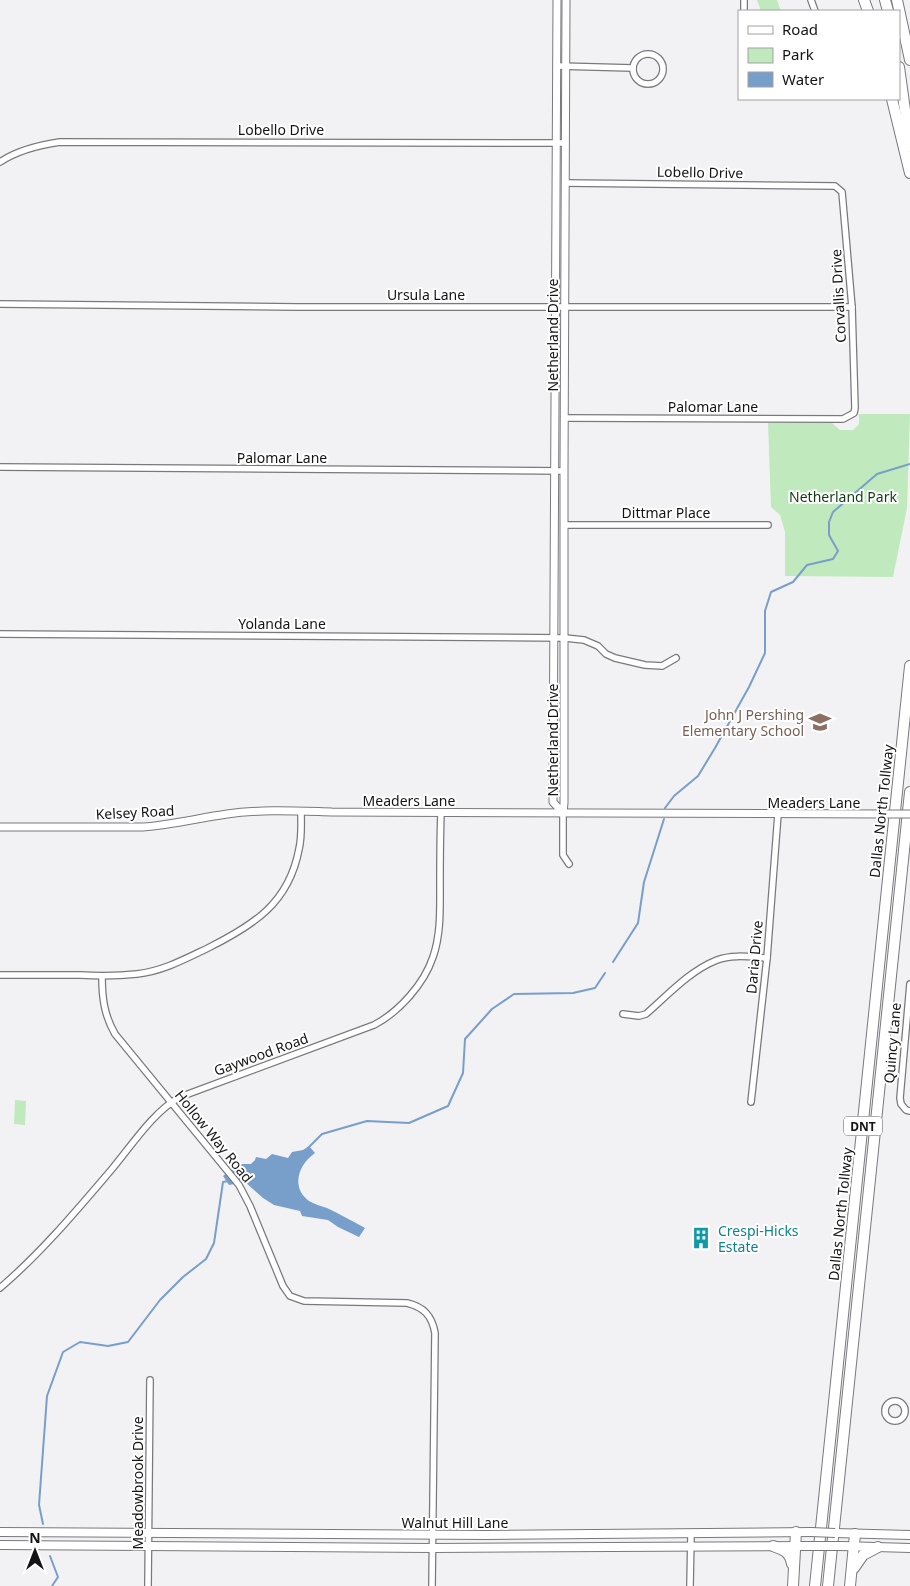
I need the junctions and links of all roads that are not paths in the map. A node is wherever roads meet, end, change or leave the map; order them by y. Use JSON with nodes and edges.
{"nodes":[{"id":1,"x":557,"y":0,"type":"edge"},
{"id":2,"x":566,"y":0,"type":"edge"},
{"id":3,"x":898,"y":0,"type":"edge"},
{"id":4,"x":557,"y":20,"type":"junction"},
{"id":5,"x":566,"y":20,"type":"junction"},
{"id":6,"x":910,"y":60,"type":"edge"},
{"id":7,"x":557,"y":66,"type":"junction"},
{"id":8,"x":566,"y":66,"type":"junction"},
{"id":9,"x":633,"y":68,"type":"junction"},
{"id":10,"x":900,"y":74,"type":"edge"},
{"id":11,"x":892,"y":100,"type":"edge"},
{"id":12,"x":556,"y":142,"type":"junction"},
{"id":13,"x":565,"y":142,"type":"junction"},
{"id":14,"x":910,"y":146,"type":"edge"},
{"id":15,"x":0,"y":162,"type":"edge"},
{"id":16,"x":910,"y":173,"type":"edge"},
{"id":17,"x":565,"y":183,"type":"junction"},
{"id":18,"x":835,"y":186,"type":"joint"},
{"id":19,"x":556,"y":225,"type":"junction"},
{"id":20,"x":565,"y":226,"type":"junction"},
{"id":21,"x":0,"y":304,"type":"edge"},
{"id":22,"x":852,"y":307,"type":"junction"},
{"id":23,"x":556,"y":308,"type":"junction"},
{"id":24,"x":565,"y":308,"type":"junction"},
{"id":25,"x":555,"y":390,"type":"junction"},
{"id":26,"x":565,"y":390,"type":"junction"},
{"id":27,"x":855,"y":408,"type":"joint"},
{"id":28,"x":564,"y":418,"type":"junction"},
{"id":29,"x":0,"y":467,"type":"edge"},
{"id":30,"x":555,"y":471,"type":"junction"},
{"id":31,"x":564,"y":471,"type":"junction"},
{"id":32,"x":564,"y":525,"type":"junction"},
{"id":33,"x":768,"y":525,"type":"dead end"},
{"id":34,"x":0,"y":634,"type":"edge"},
{"id":35,"x":554,"y":638,"type":"junction"},
{"id":36,"x":565,"y":638,"type":"junction"},
{"id":37,"x":676,"y":658,"type":"dead end"},
{"id":38,"x":910,"y":666,"type":"edge"},
{"id":39,"x":910,"y":792,"type":"edge"},
{"id":40,"x":301,"y":811,"type":"junction"},
{"id":41,"x":441,"y":812,"type":"junction"},
{"id":42,"x":563,"y":813,"type":"junction"},
{"id":43,"x":778,"y":814,"type":"junction"},
{"id":44,"x":910,"y":814,"type":"edge"},
{"id":45,"x":0,"y":827,"type":"edge"},
{"id":46,"x":569,"y":864,"type":"dead end"},
{"id":47,"x":767,"y":958,"type":"junction"},
{"id":48,"x":0,"y":975,"type":"edge"},
{"id":49,"x":102,"y":976,"type":"junction"},
{"id":50,"x":910,"y":984,"type":"edge"},
{"id":51,"x":623,"y":1014,"type":"dead end"},
{"id":52,"x":170,"y":1102,"type":"junction"},
{"id":53,"x":751,"y":1102,"type":"dead end"},
{"id":54,"x":910,"y":1111,"type":"edge"},
{"id":55,"x":0,"y":1288,"type":"edge"},
{"id":56,"x":150,"y":1380,"type":"dead end"},
{"id":57,"x":0,"y":1532,"type":"edge"},
{"id":58,"x":149,"y":1532,"type":"junction"},
{"id":59,"x":796,"y":1532,"type":"junction"},
{"id":60,"x":691,"y":1534,"type":"junction"},
{"id":61,"x":855,"y":1534,"type":"junction"},
{"id":62,"x":433,"y":1535,"type":"junction"},
{"id":63,"x":910,"y":1535,"type":"edge"},
{"id":64,"x":0,"y":1545,"type":"edge"},
{"id":65,"x":149,"y":1546,"type":"junction"},
{"id":66,"x":773,"y":1546,"type":"junction"},
{"id":67,"x":795,"y":1546,"type":"junction"},
{"id":68,"x":691,"y":1547,"type":"junction"},
{"id":69,"x":855,"y":1547,"type":"junction"},
{"id":70,"x":878,"y":1547,"type":"junction"},
{"id":71,"x":433,"y":1548,"type":"junction"},
{"id":72,"x":910,"y":1548,"type":"edge"},
{"id":73,"x":794,"y":1571,"type":"junction"},
{"id":74,"x":852,"y":1573,"type":"junction"},
{"id":75,"x":148,"y":1586,"type":"edge"},
{"id":76,"x":432,"y":1586,"type":"edge"},
{"id":77,"x":690,"y":1586,"type":"edge"},
{"id":78,"x":793,"y":1586,"type":"edge"},
{"id":79,"x":815,"y":1586,"type":"edge"},
{"id":80,"x":828,"y":1586,"type":"edge"},
{"id":81,"x":850,"y":1586,"type":"edge"}],
"edges":[{"from":1,"to":4,"type":"street","name":"Netherland Drive"},
{"from":2,"to":5,"type":"street","name":"Netherland Drive"},
{"from":3,"to":6,"type":"highway"},
{"from":4,"to":5,"type":"street"},
{"from":4,"to":7,"type":"street","name":"Netherland Drive"},
{"from":5,"to":8,"type":"street","name":"Netherland Drive"},
{"from":7,"to":8,"type":"street"},
{"from":7,"to":12,"type":"street","name":"Netherland Drive"},
{"from":8,"to":9,"type":"street"},
{"from":8,"to":13,"type":"street","name":"Netherland Drive"},
{"from":9,"to":9,"type":"street"},
{"from":10,"to":14,"type":"highway"},
{"from":11,"to":16,"type":"highway"},
{"from":12,"to":13,"type":"street","name":"Lobello Drive"},
{"from":12,"to":15,"type":"street","name":"Lobello Drive"},
{"from":12,"to":19,"type":"street","name":"Netherland Drive"},
{"from":13,"to":17,"type":"street","name":"Netherland Drive"},
{"from":17,"to":18,"type":"street","name":"Lobello Drive"},
{"from":17,"to":20,"type":"street","name":"Netherland Drive"},
{"from":18,"to":22,"type":"street","name":"Corvallis Drive"},
{"from":19,"to":20,"type":"street"},
{"from":19,"to":23,"type":"street","name":"Netherland Drive"},
{"from":20,"to":24,"type":"street","name":"Netherland Drive"},
{"from":21,"to":23,"type":"street","name":"Ursula Lane"},
{"from":22,"to":24,"type":"street","name":"Ursula Lane"},
{"from":22,"to":27,"type":"street","name":"Corvallis Drive"},
{"from":23,"to":24,"type":"street","name":"Ursula Lane"},
{"from":23,"to":25,"type":"street","name":"Netherland Drive"},
{"from":24,"to":26,"type":"street","name":"Netherland Drive"},
{"from":25,"to":26,"type":"street"},
{"from":25,"to":30,"type":"street","name":"Netherland Drive"},
{"from":26,"to":28,"type":"street","name":"Netherland Drive"},
{"from":27,"to":28,"type":"street","name":"Palomar Lane"},
{"from":28,"to":31,"type":"street","name":"Netherland Drive"},
{"from":29,"to":30,"type":"street","name":"Palomar Lane"},
{"from":30,"to":31,"type":"street","name":"Palomar Lane"},
{"from":30,"to":35,"type":"street","name":"Netherland Drive"},
{"from":31,"to":32,"type":"street","name":"Netherland Drive"},
{"from":32,"to":33,"type":"street","name":"Dittmar Place"},
{"from":32,"to":36,"type":"street","name":"Netherland Drive"},
{"from":34,"to":35,"type":"street","name":"Yolanda Lane"},
{"from":35,"to":36,"type":"street","name":"Yolanda Lane"},
{"from":35,"to":42,"type":"street","name":"Netherland Drive"},
{"from":36,"to":37,"type":"street","name":"Yolanda Lane"},
{"from":36,"to":42,"type":"street","name":"Netherland Drive"},
{"from":38,"to":79,"type":"highway","name":"Dallas North Tollway","number":"DNT"},
{"from":39,"to":80,"type":"highway","name":"Dallas North Tollway","number":"DNT"},
{"from":40,"to":41,"type":"street","name":"Meaders Lane"},
{"from":40,"to":45,"type":"street","name":"Kelsey Road"},
{"from":40,"to":49,"type":"street"},
{"from":41,"to":42,"type":"street","name":"Meaders Lane"},
{"from":41,"to":52,"type":"street","name":"Gaywood Road"},
{"from":42,"to":43,"type":"street","name":"Meaders Lane"},
{"from":42,"to":46,"type":"street"},
{"from":43,"to":44,"type":"street","name":"Meaders Lane","bridge":true},
{"from":43,"to":47,"type":"street","name":"Daria Drive"},
{"from":47,"to":51,"type":"street"},
{"from":47,"to":53,"type":"street","name":"Daria Drive"},
{"from":48,"to":49,"type":"street"},
{"from":49,"to":52,"type":"street","name":"Hollow Way Road"},
{"from":50,"to":54,"type":"street","name":"Quincy Lane"},
{"from":52,"to":55,"type":"street","name":"Gaywood Road"},
{"from":52,"to":62,"type":"street","name":"Hollow Way Road"},
{"from":56,"to":58,"type":"street","name":"Meadowbrook Drive"},
{"from":57,"to":58,"type":"main road","name":"Walnut Hill Lane"},
{"from":58,"to":62,"type":"main road","name":"Walnut Hill Lane"},
{"from":58,"to":65,"type":"street","name":"Meadowbrook Drive"},
{"from":59,"to":60,"type":"main road","name":"Walnut Hill Lane"},
{"from":59,"to":61,"type":"main road","name":"Walnut Hill Lane","bridge":true},
{"from":59,"to":67,"type":"highway"},
{"from":60,"to":62,"type":"main road","name":"Walnut Hill Lane"},
{"from":60,"to":68,"type":"street"},
{"from":61,"to":63,"type":"main road","name":"Walnut Hill Lane"},
{"from":61,"to":69,"type":"highway"},
{"from":62,"to":71,"type":"street","name":"Hollow Way Road"},
{"from":64,"to":65,"type":"main road","name":"Walnut Hill Lane"},
{"from":65,"to":71,"type":"main road","name":"Walnut Hill Lane"},
{"from":65,"to":75,"type":"street","name":"Meadowbrook Drive"},
{"from":66,"to":67,"type":"main road","name":"Walnut Hill Lane"},
{"from":66,"to":68,"type":"main road","name":"Walnut Hill Lane"},
{"from":66,"to":73,"type":"highway"},
{"from":67,"to":69,"type":"main road","name":"Walnut Hill Lane","bridge":true},
{"from":67,"to":73,"type":"highway"},
{"from":68,"to":71,"type":"main road","name":"Walnut Hill Lane"},
{"from":68,"to":77,"type":"street"},
{"from":69,"to":70,"type":"main road","name":"Walnut Hill Lane"},
{"from":69,"to":74,"type":"highway"},
{"from":70,"to":72,"type":"main road","name":"Walnut Hill Lane"},
{"from":70,"to":74,"type":"highway"},
{"from":71,"to":76,"type":"street","name":"Hollow Way Road"},
{"from":73,"to":78,"type":"highway"},
{"from":74,"to":81,"type":"highway"}]}
